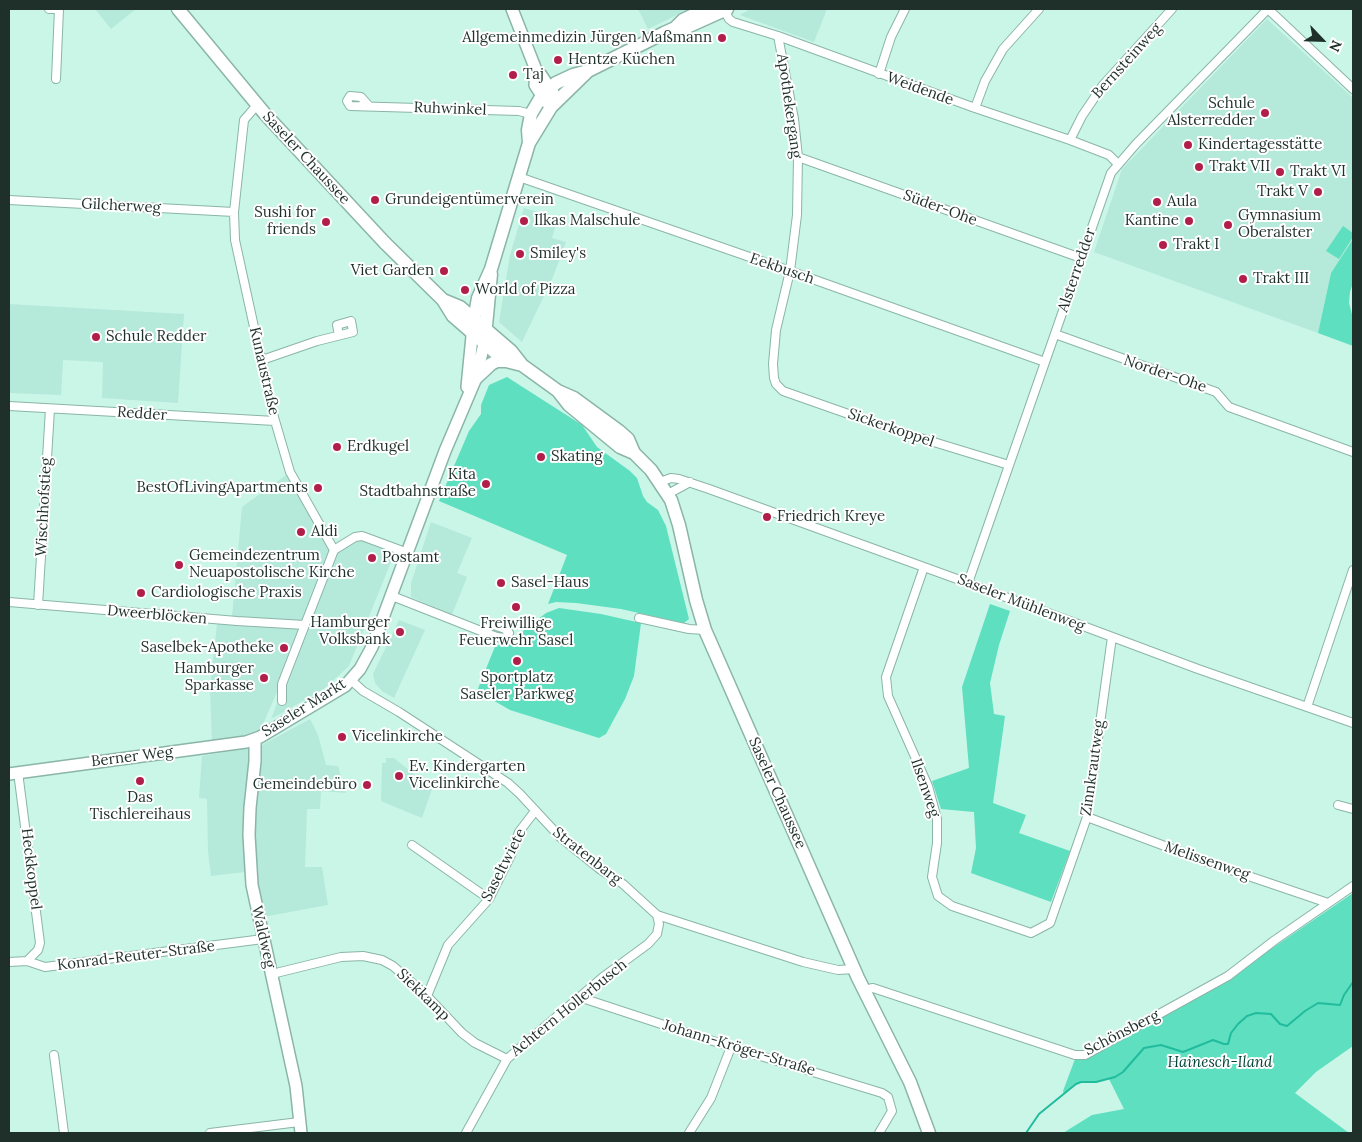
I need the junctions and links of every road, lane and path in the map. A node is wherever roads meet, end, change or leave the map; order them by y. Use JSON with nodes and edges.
{"nodes":[{"id":1,"x":49,"y":9,"type":"edge"},
{"id":2,"x":59,"y":9,"type":"edge"},
{"id":3,"x":178,"y":9,"type":"edge"},
{"id":4,"x":512,"y":9,"type":"edge"},
{"id":5,"x":706,"y":9,"type":"edge"},
{"id":6,"x":725,"y":9,"type":"edge"},
{"id":7,"x":905,"y":9,"type":"edge"},
{"id":8,"x":1039,"y":9,"type":"edge"},
{"id":9,"x":1172,"y":9,"type":"edge"},
{"id":10,"x":1268,"y":9,"type":"edge"},
{"id":11,"x":692,"y":12,"type":"edge"},
{"id":12,"x":675,"y":28,"type":"junction"},
{"id":13,"x":778,"y":36,"type":"junction"},
{"id":14,"x":879,"y":74,"type":"junction"},
{"id":15,"x":56,"y":79,"type":"dead end"},
{"id":16,"x":1353,"y":89,"type":"edge"},
{"id":17,"x":550,"y":98,"type":"junction"},
{"id":18,"x":258,"y":105,"type":"junction"},
{"id":19,"x":369,"y":106,"type":"dead end"},
{"id":20,"x":974,"y":108,"type":"junction"},
{"id":21,"x":531,"y":114,"type":"junction"},
{"id":22,"x":1070,"y":140,"type":"junction"},
{"id":23,"x":530,"y":144,"type":"junction"},
{"id":24,"x":798,"y":158,"type":"junction"},
{"id":25,"x":1118,"y":164,"type":"junction"},
{"id":26,"x":519,"y":177,"type":"junction"},
{"id":27,"x":9,"y":200,"type":"edge"},
{"id":28,"x":234,"y":212,"type":"junction"},
{"id":29,"x":1081,"y":258,"type":"junction"},
{"id":30,"x":491,"y":269,"type":"junction"},
{"id":31,"x":790,"y":271,"type":"junction"},
{"id":32,"x":443,"y":300,"type":"junction"},
{"id":33,"x":474,"y":320,"type":"junction"},
{"id":34,"x":486,"y":330,"type":"junction"},
{"id":35,"x":472,"y":334,"type":"junction"},
{"id":36,"x":1055,"y":334,"type":"junction"},
{"id":37,"x":339,"y":336,"type":"dead end"},
{"id":38,"x":484,"y":344,"type":"junction"},
{"id":39,"x":262,"y":360,"type":"junction"},
{"id":40,"x":506,"y":360,"type":"junction"},
{"id":41,"x":1045,"y":362,"type":"junction"},
{"id":42,"x":522,"y":365,"type":"junction"},
{"id":43,"x":476,"y":378,"type":"junction"},
{"id":44,"x":776,"y":384,"type":"joint"},
{"id":45,"x":464,"y":405,"type":"junction"},
{"id":46,"x":9,"y":406,"type":"edge"},
{"id":47,"x":50,"y":408,"type":"junction"},
{"id":48,"x":275,"y":421,"type":"junction"},
{"id":49,"x":1353,"y":452,"type":"edge"},
{"id":50,"x":1009,"y":465,"type":"junction"},
{"id":51,"x":660,"y":482,"type":"junction"},
{"id":52,"x":690,"y":482,"type":"junction"},
{"id":53,"x":668,"y":494,"type":"junction"},
{"id":54,"x":334,"y":550,"type":"junction"},
{"id":55,"x":408,"y":553,"type":"junction"},
{"id":56,"x":924,"y":567,"type":"junction"},
{"id":57,"x":1353,"y":570,"type":"edge"},
{"id":58,"x":968,"y":583,"type":"junction"},
{"id":59,"x":392,"y":596,"type":"junction"},
{"id":60,"x":9,"y":602,"type":"edge"},
{"id":61,"x":38,"y":605,"type":"junction"},
{"id":62,"x":639,"y":618,"type":"dead end"},
{"id":63,"x":305,"y":625,"type":"junction"},
{"id":64,"x":705,"y":630,"type":"junction"},
{"id":65,"x":486,"y":632,"type":"dead end"},
{"id":66,"x":1112,"y":637,"type":"junction"},
{"id":67,"x":350,"y":680,"type":"junction"},
{"id":68,"x":282,"y":684,"type":"dead end"},
{"id":69,"x":1307,"y":707,"type":"junction"},
{"id":70,"x":1353,"y":723,"type":"edge"},
{"id":71,"x":255,"y":739,"type":"junction"},
{"id":72,"x":14,"y":773,"type":"edge"},
{"id":73,"x":1338,"y":805,"type":"dead end"},
{"id":74,"x":1353,"y":809,"type":"edge"},
{"id":75,"x":535,"y":811,"type":"junction"},
{"id":76,"x":1087,"y":817,"type":"junction"},
{"id":77,"x":412,"y":845,"type":"dead end"},
{"id":78,"x":1353,"y":886,"type":"edge"},
{"id":79,"x":489,"y":900,"type":"junction"},
{"id":80,"x":1328,"y":903,"type":"junction"},
{"id":81,"x":657,"y":915,"type":"junction"},
{"id":82,"x":1050,"y":922,"type":"joint"},
{"id":83,"x":263,"y":939,"type":"junction"},
{"id":84,"x":27,"y":961,"type":"junction"},
{"id":85,"x":9,"y":962,"type":"edge"},
{"id":86,"x":855,"y":969,"type":"junction"},
{"id":87,"x":272,"y":974,"type":"junction"},
{"id":88,"x":864,"y":990,"type":"junction"},
{"id":89,"x":426,"y":996,"type":"junction"},
{"id":90,"x":579,"y":997,"type":"junction"},
{"id":91,"x":731,"y":1047,"type":"junction"},
{"id":92,"x":54,"y":1055,"type":"dead end"},
{"id":93,"x":507,"y":1059,"type":"junction"},
{"id":94,"x":300,"y":1127,"type":"edge"},
{"id":95,"x":64,"y":1133,"type":"edge"},
{"id":96,"x":210,"y":1133,"type":"edge"},
{"id":97,"x":466,"y":1133,"type":"edge"},
{"id":98,"x":689,"y":1133,"type":"edge"},
{"id":99,"x":879,"y":1133,"type":"edge"},
{"id":100,"x":929,"y":1133,"type":"edge"}],
"edges":[{"from":1,"to":2,"type":"street"},
{"from":2,"to":15,"type":"street"},
{"from":3,"to":18,"type":"main road","name":"Saseler Chaussee"},
{"from":4,"to":17,"type":"main road"},
{"from":5,"to":11,"type":"main road"},
{"from":6,"to":12,"type":"main road"},
{"from":6,"to":13,"type":"street","name":"Weidende"},
{"from":7,"to":14,"type":"street"},
{"from":8,"to":20,"type":"street"},
{"from":9,"to":22,"type":"street","name":"Bernsteinweg"},
{"from":10,"to":16,"type":"street"},
{"from":10,"to":25,"type":"street","name":"Alsterredder"},
{"from":11,"to":12,"type":"main road"},
{"from":12,"to":17,"type":"main road"},
{"from":13,"to":14,"type":"street","name":"Weidende"},
{"from":13,"to":24,"type":"street","name":"Apothekergang"},
{"from":14,"to":20,"type":"street","name":"Weidende"},
{"from":17,"to":21,"type":"main road"},
{"from":17,"to":23,"type":"main road"},
{"from":18,"to":28,"type":"street","name":"Kunaustraße"},
{"from":18,"to":32,"type":"main road","name":"Saseler Chaussee"},
{"from":19,"to":21,"type":"street","name":"Ruhwinkel"},
{"from":20,"to":22,"type":"street","name":"Weidende"},
{"from":21,"to":23,"type":"main road"},
{"from":22,"to":25,"type":"street","name":"Weidende"},
{"from":23,"to":26,"type":"main road"},
{"from":24,"to":29,"type":"street","name":"Süder-Ohe"},
{"from":24,"to":31,"type":"street","name":"Apothekergang"},
{"from":25,"to":29,"type":"street","name":"Alsterredder"},
{"from":26,"to":30,"type":"main road"},
{"from":26,"to":31,"type":"street","name":"Eekbusch"},
{"from":27,"to":28,"type":"street","name":"Gilcherweg"},
{"from":28,"to":39,"type":"street","name":"Kunaustraße"},
{"from":29,"to":36,"type":"street","name":"Alsterredder"},
{"from":30,"to":33,"type":"main road"},
{"from":30,"to":34,"type":"main road"},
{"from":31,"to":41,"type":"street","name":"Eekbusch"},
{"from":31,"to":44,"type":"street","name":"Apothekergang"},
{"from":32,"to":33,"type":"main road","name":"Saseler Chaussee"},
{"from":32,"to":35,"type":"main road","name":"Saseler Chaussee"},
{"from":33,"to":34,"type":"main road","name":"Saseler Chaussee"},
{"from":33,"to":35,"type":"main road"},
{"from":34,"to":38,"type":"main road"},
{"from":34,"to":42,"type":"main road","name":"Saseler Chaussee"},
{"from":35,"to":38,"type":"main road","name":"Saseler Chaussee"},
{"from":35,"to":45,"type":"main road"},
{"from":36,"to":41,"type":"street","name":"Alsterredder"},
{"from":36,"to":49,"type":"street","name":"Norder-Ohe"},
{"from":37,"to":39,"type":"street"},
{"from":38,"to":40,"type":"main road","name":"Saseler Chaussee"},
{"from":38,"to":43,"type":"main road"},
{"from":39,"to":48,"type":"street","name":"Kunaustraße"},
{"from":40,"to":42,"type":"main road","name":"Saseler Chaussee"},
{"from":40,"to":43,"type":"main road"},
{"from":41,"to":50,"type":"street","name":"Alsterredder"},
{"from":42,"to":51,"type":"main road","name":"Saseler Chaussee"},
{"from":43,"to":45,"type":"main road"},
{"from":44,"to":50,"type":"street","name":"Sickerkoppel"},
{"from":45,"to":55,"type":"main road","name":"Saseler Markt"},
{"from":46,"to":47,"type":"street","name":"Redder"},
{"from":47,"to":48,"type":"street","name":"Redder"},
{"from":47,"to":61,"type":"street","name":"Wischhofstieg"},
{"from":48,"to":54,"type":"street","name":"Kunaustraße"},
{"from":50,"to":58,"type":"street","name":"Alsterredder"},
{"from":51,"to":52,"type":"street","name":"Saseler Mühlenweg"},
{"from":51,"to":53,"type":"main road","name":"Saseler Chaussee"},
{"from":52,"to":53,"type":"street"},
{"from":52,"to":56,"type":"street","name":"Saseler Mühlenweg"},
{"from":53,"to":64,"type":"main road","name":"Saseler Chaussee"},
{"from":54,"to":55,"type":"street"},
{"from":54,"to":63,"type":"street"},
{"from":55,"to":59,"type":"main road","name":"Saseler Markt"},
{"from":56,"to":58,"type":"street","name":"Saseler Mühlenweg"},
{"from":56,"to":82,"type":"street","name":"Ilsenweg"},
{"from":57,"to":69,"type":"street"},
{"from":58,"to":66,"type":"street","name":"Saseler Mühlenweg"},
{"from":59,"to":65,"type":"street"},
{"from":59,"to":67,"type":"main road","name":"Saseler Markt"},
{"from":60,"to":61,"type":"street","name":"Dweerblöcken"},
{"from":61,"to":63,"type":"street","name":"Dweerblöcken"},
{"from":62,"to":64,"type":"street"},
{"from":63,"to":68,"type":"street"},
{"from":64,"to":86,"type":"main road","name":"Saseler Chaussee"},
{"from":66,"to":69,"type":"street","name":"Saseler Mühlenweg"},
{"from":66,"to":76,"type":"street","name":"Zinnkrautweg"},
{"from":67,"to":71,"type":"main road","name":"Saseler Markt"},
{"from":67,"to":75,"type":"street","name":"Stratenbarg"},
{"from":69,"to":70,"type":"street","name":"Saseler Mühlenweg"},
{"from":71,"to":72,"type":"main road","name":"Berner Weg"},
{"from":71,"to":83,"type":"main road","name":"Waldweg"},
{"from":72,"to":84,"type":"street","name":"Heckkoppel"},
{"from":73,"to":74,"type":"street"},
{"from":75,"to":79,"type":"street","name":"Saseltwiete"},
{"from":75,"to":81,"type":"street","name":"Stratenbarg"},
{"from":76,"to":80,"type":"street","name":"Melissenweg"},
{"from":76,"to":82,"type":"street","name":"Zinnkrautweg"},
{"from":77,"to":79,"type":"street"},
{"from":78,"to":80,"type":"street","name":"Schönsberg"},
{"from":79,"to":89,"type":"street","name":"Saseltwiete"},
{"from":80,"to":88,"type":"street","name":"Schönsberg"},
{"from":81,"to":86,"type":"street","name":"Stratenbarg"},
{"from":81,"to":90,"type":"street","name":"Achtern Hollerbusch"},
{"from":83,"to":84,"type":"street","name":"Konrad-Reuter-Straße"},
{"from":83,"to":87,"type":"main road","name":"Waldweg"},
{"from":84,"to":85,"type":"street","name":"Konrad-Reuter-Straße"},
{"from":86,"to":88,"type":"main road","name":"Saseler Chaussee"},
{"from":87,"to":89,"type":"street","name":"Siekkamp"},
{"from":87,"to":94,"type":"main road","name":"Waldweg"},
{"from":88,"to":100,"type":"main road","name":"Saseler Chaussee"},
{"from":89,"to":93,"type":"street","name":"Siekkamp"},
{"from":90,"to":91,"type":"street","name":"Johann-Kröger-Straße"},
{"from":90,"to":93,"type":"street","name":"Achtern Hollerbusch"},
{"from":91,"to":98,"type":"street"},
{"from":91,"to":99,"type":"street","name":"Johann-Kröger-Straße"},
{"from":92,"to":95,"type":"street"},
{"from":93,"to":97,"type":"street","name":"Achtern Hollerbusch"},
{"from":94,"to":96,"type":"street"}]}
